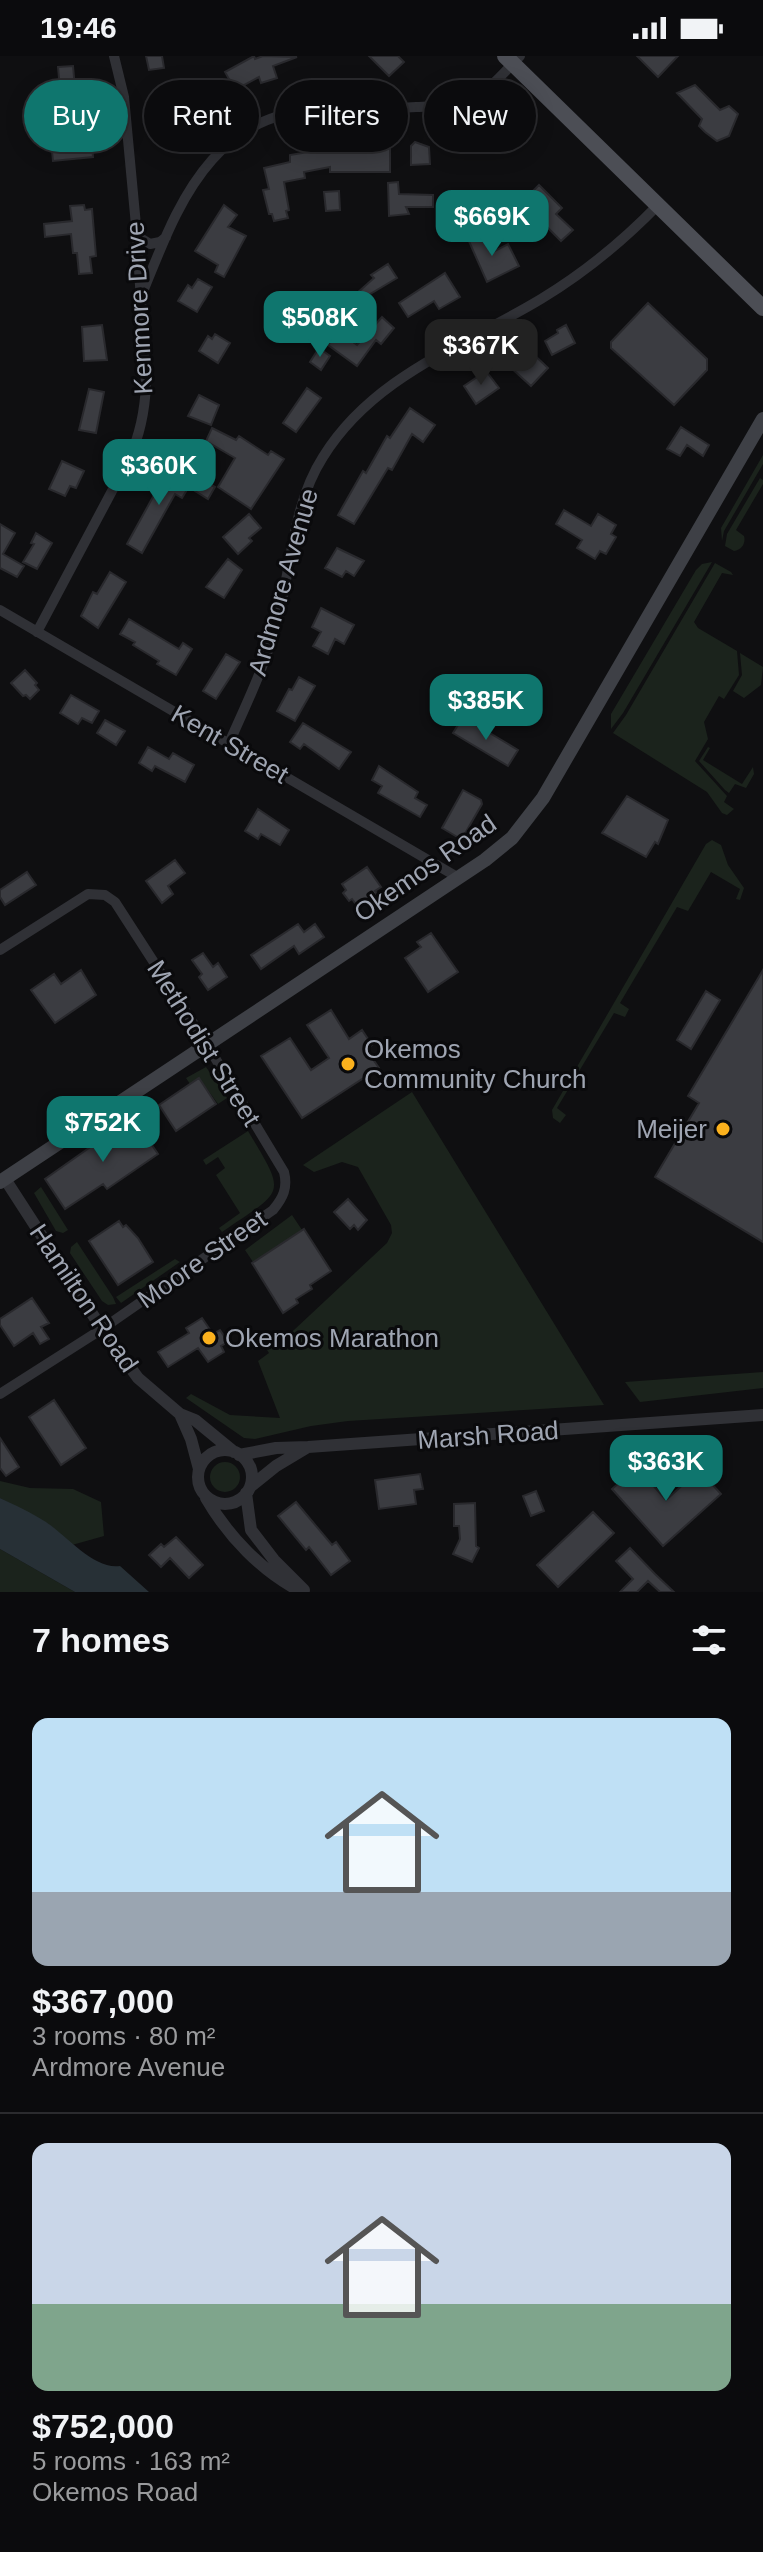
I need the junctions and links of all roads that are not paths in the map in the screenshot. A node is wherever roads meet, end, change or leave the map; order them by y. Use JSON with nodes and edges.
{"nodes":[{"id":1,"x":114,"y":56,"type":"edge"},
{"id":2,"x":513,"y":58,"type":"edge"},
{"id":3,"x":658,"y":205,"type":"junction"},
{"id":4,"x":169,"y":231,"type":"junction"},
{"id":5,"x":137,"y":236,"type":"junction"},
{"id":6,"x":141,"y":296,"type":"junction"},
{"id":7,"x":763,"y":308,"type":"edge"},
{"id":8,"x":763,"y":419,"type":"edge"},
{"id":9,"x":0,"y":610,"type":"edge"},
{"id":10,"x":37,"y":632,"type":"junction"},
{"id":11,"x":229,"y":743,"type":"junction"},
{"id":12,"x":459,"y":878,"type":"junction"},
{"id":13,"x":0,"y":950,"type":"edge"},
{"id":14,"x":206,"y":1043,"type":"junction"},
{"id":15,"x":2,"y":1178,"type":"edge"},
{"id":16,"x":282,"y":1199,"type":"joint"},
{"id":17,"x":102,"y":1329,"type":"junction"},
{"id":18,"x":0,"y":1394,"type":"edge"},
{"id":19,"x":180,"y":1414,"type":"junction"},
{"id":20,"x":763,"y":1415,"type":"edge"},
{"id":21,"x":308,"y":1447,"type":"junction"},
{"id":22,"x":236,"y":1454,"type":"junction"},
{"id":23,"x":199,"y":1469,"type":"junction"},
{"id":24,"x":248,"y":1490,"type":"junction"},
{"id":25,"x":204,"y":1495,"type":"junction"},
{"id":26,"x":304,"y":1592,"type":"edge"}],
"edges":[{"from":1,"to":5,"type":"street","name":"Kenmore Drive"},
{"from":2,"to":3,"type":"main road"},
{"from":2,"to":4,"type":"street"},
{"from":3,"to":7,"type":"main road"},
{"from":3,"to":11,"type":"street","name":"Ardmore Avenue"},
{"from":4,"to":5,"type":"street"},
{"from":4,"to":6,"type":"street"},
{"from":5,"to":6,"type":"street","name":"Kenmore Drive"},
{"from":6,"to":10,"type":"street","name":"Kenmore Drive"},
{"from":8,"to":12,"type":"main road","name":"Okemos Road"},
{"from":9,"to":10,"type":"street","name":"Kent Street"},
{"from":10,"to":11,"type":"street","name":"Kent Street"},
{"from":11,"to":12,"type":"street","name":"Kent Street"},
{"from":12,"to":14,"type":"main road","name":"Okemos Road"},
{"from":13,"to":14,"type":"street","name":"Methodist Street"},
{"from":14,"to":15,"type":"main road","name":"Okemos Road"},
{"from":14,"to":16,"type":"street","name":"Methodist Street"},
{"from":15,"to":17,"type":"street","name":"Hamilton Road"},
{"from":16,"to":17,"type":"street","name":"Moore Street"},
{"from":17,"to":18,"type":"street","name":"Moore Street"},
{"from":17,"to":19,"type":"street","name":"Hamilton Road"},
{"from":19,"to":22,"type":"street","name":"Hamilton Road"},
{"from":19,"to":23,"type":"street","name":"Hamilton Road"},
{"from":20,"to":21,"type":"street","name":"Marsh Road"},
{"from":21,"to":22,"type":"street","name":"Marsh Road"},
{"from":21,"to":24,"type":"street","name":"Marsh Road"},
{"from":22,"to":23,"type":"street"},
{"from":22,"to":24,"type":"street"},
{"from":23,"to":25,"type":"street"},
{"from":24,"to":25,"type":"street"},
{"from":24,"to":26,"type":"street"},
{"from":25,"to":26,"type":"street"}]}
